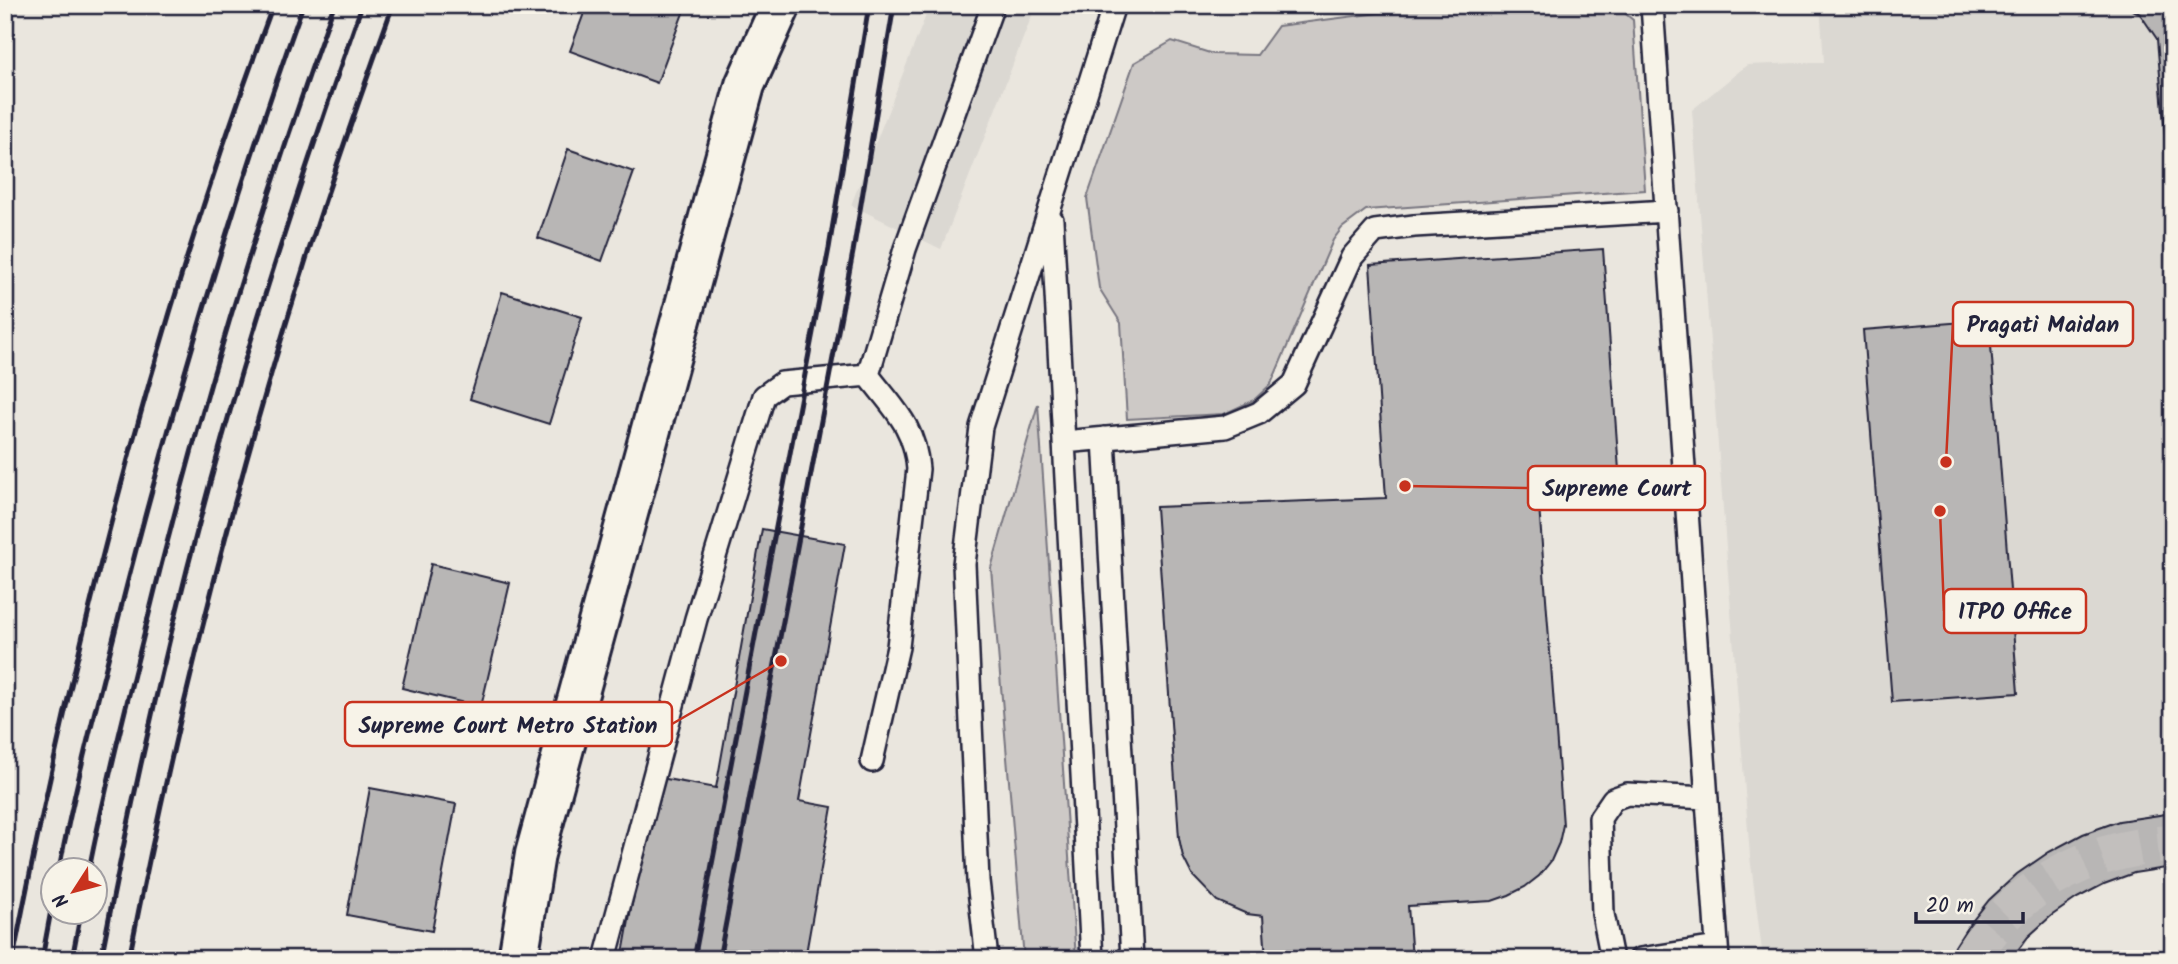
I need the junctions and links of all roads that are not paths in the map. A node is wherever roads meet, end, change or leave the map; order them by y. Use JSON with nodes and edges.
{"nodes":[{"id":1,"x":781,"y":5,"type":"edge"},
{"id":2,"x":993,"y":5,"type":"edge"},
{"id":3,"x":1114,"y":5,"type":"edge"},
{"id":4,"x":1652,"y":5,"type":"edge"},
{"id":5,"x":1051,"y":205,"type":"junction"},
{"id":6,"x":1667,"y":211,"type":"junction"},
{"id":7,"x":868,"y":375,"type":"junction"},
{"id":8,"x":1104,"y":438,"type":"junction"},
{"id":9,"x":1064,"y":442,"type":"junction"},
{"id":10,"x":872,"y":761,"type":"dead end"},
{"id":11,"x":1707,"y":798,"type":"junction"},
{"id":12,"x":1718,"y":953,"type":"edge"},
{"id":13,"x":518,"y":959,"type":"edge"},
{"id":14,"x":605,"y":959,"type":"edge"},
{"id":15,"x":987,"y":959,"type":"edge"},
{"id":16,"x":1092,"y":959,"type":"edge"},
{"id":17,"x":1132,"y":959,"type":"edge"},
{"id":18,"x":1612,"y":959,"type":"edge"},
{"id":19,"x":1640,"y":959,"type":"edge"}],
"edges":[{"from":1,"to":13,"type":"street"},
{"from":2,"to":7,"type":"lane"},
{"from":3,"to":5,"type":"lane"},
{"from":4,"to":6,"type":"lane"},
{"from":5,"to":9,"type":"lane"},
{"from":5,"to":15,"type":"lane"},
{"from":6,"to":8,"type":"lane"},
{"from":6,"to":11,"type":"lane"},
{"from":7,"to":10,"type":"lane"},
{"from":7,"to":14,"type":"lane"},
{"from":8,"to":9,"type":"lane"},
{"from":8,"to":17,"type":"lane"},
{"from":9,"to":16,"type":"lane"},
{"from":11,"to":12,"type":"lane"},
{"from":11,"to":18,"type":"lane"},
{"from":12,"to":19,"type":"lane"}]}
